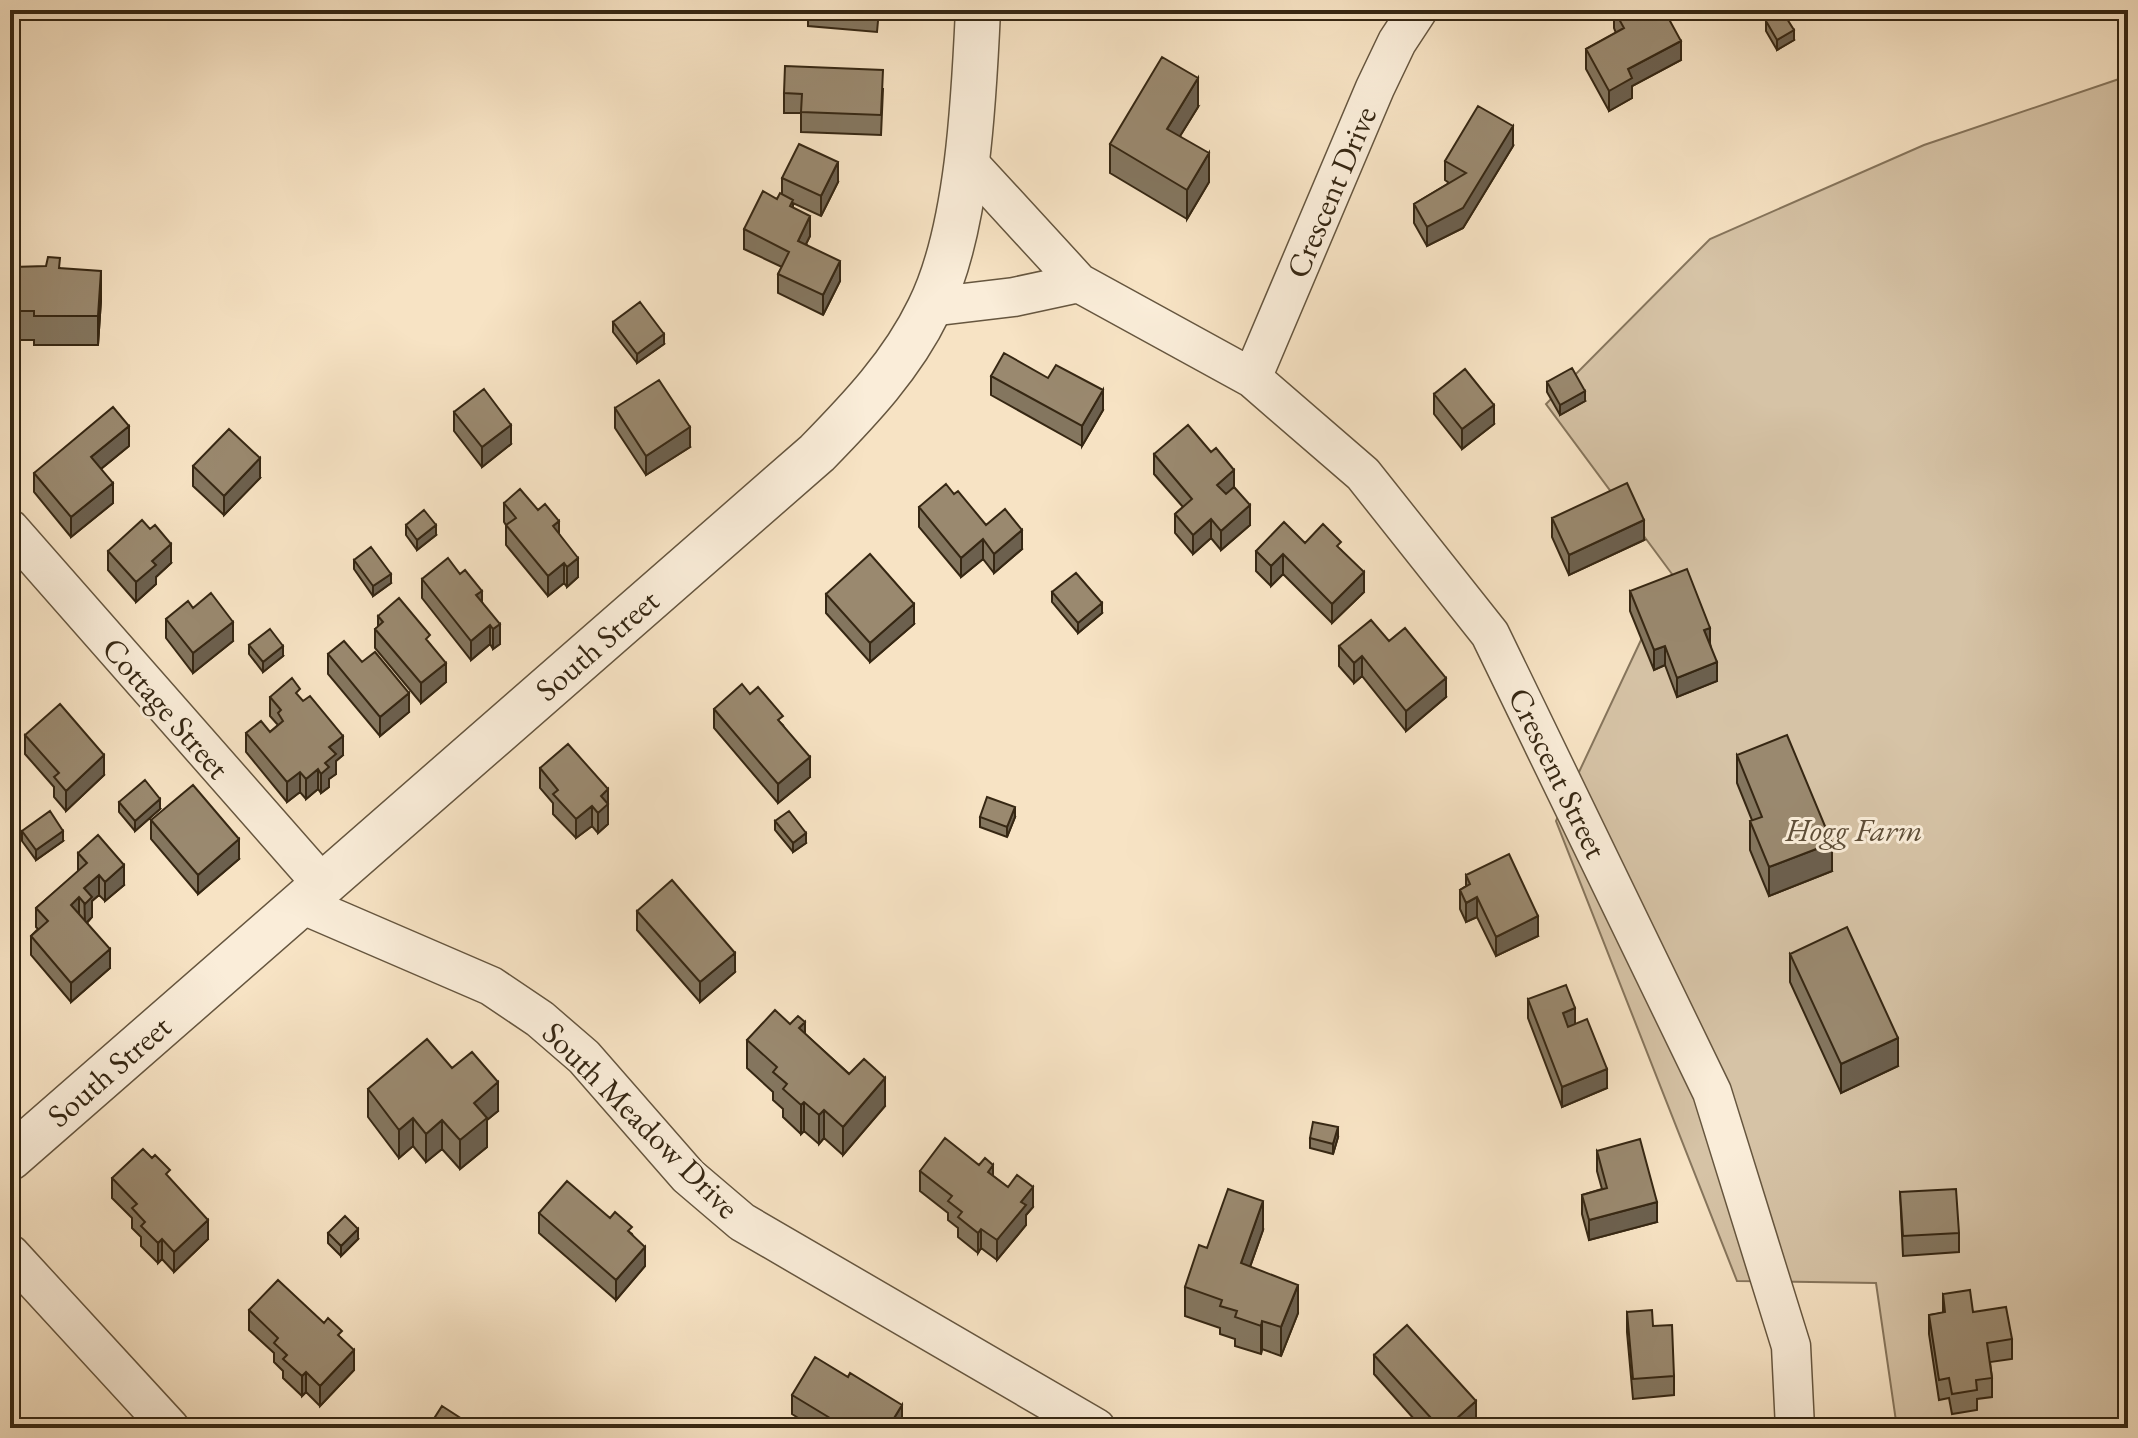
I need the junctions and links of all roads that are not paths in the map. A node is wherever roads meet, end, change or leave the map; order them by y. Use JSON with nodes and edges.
{"nodes":[{"id":1,"x":978,"y":10,"type":"edge"},
{"id":2,"x":1418,"y":10,"type":"edge"},
{"id":3,"x":966,"y":160,"type":"junction"},
{"id":4,"x":1079,"y":283,"type":"junction"},
{"id":5,"x":930,"y":307,"type":"junction"},
{"id":6,"x":1252,"y":378,"type":"junction"},
{"id":7,"x":10,"y":529,"type":"edge"},
{"id":8,"x":312,"y":895,"type":"junction"},
{"id":9,"x":10,"y":1158,"type":"edge"},
{"id":10,"x":10,"y":1254,"type":"edge"},
{"id":11,"x":170,"y":1428,"type":"edge"},
{"id":12,"x":1096,"y":1428,"type":"edge"},
{"id":13,"x":1795,"y":1428,"type":"edge"}],
"edges":[{"from":1,"to":3,"type":"street","name":"South Street"},
{"from":2,"to":6,"type":"street","name":"Crescent Drive"},
{"from":3,"to":4,"type":"street","name":"Crescent Street"},
{"from":3,"to":5,"type":"street","name":"South Street"},
{"from":4,"to":5,"type":"street"},
{"from":4,"to":6,"type":"street","name":"Crescent Street"},
{"from":5,"to":8,"type":"street","name":"South Street"},
{"from":6,"to":13,"type":"street","name":"Crescent Street"},
{"from":7,"to":8,"type":"street","name":"Cottage Street"},
{"from":8,"to":9,"type":"street","name":"South Street"},
{"from":8,"to":12,"type":"street","name":"South Meadow Drive"},
{"from":10,"to":11,"type":"street"}]}
